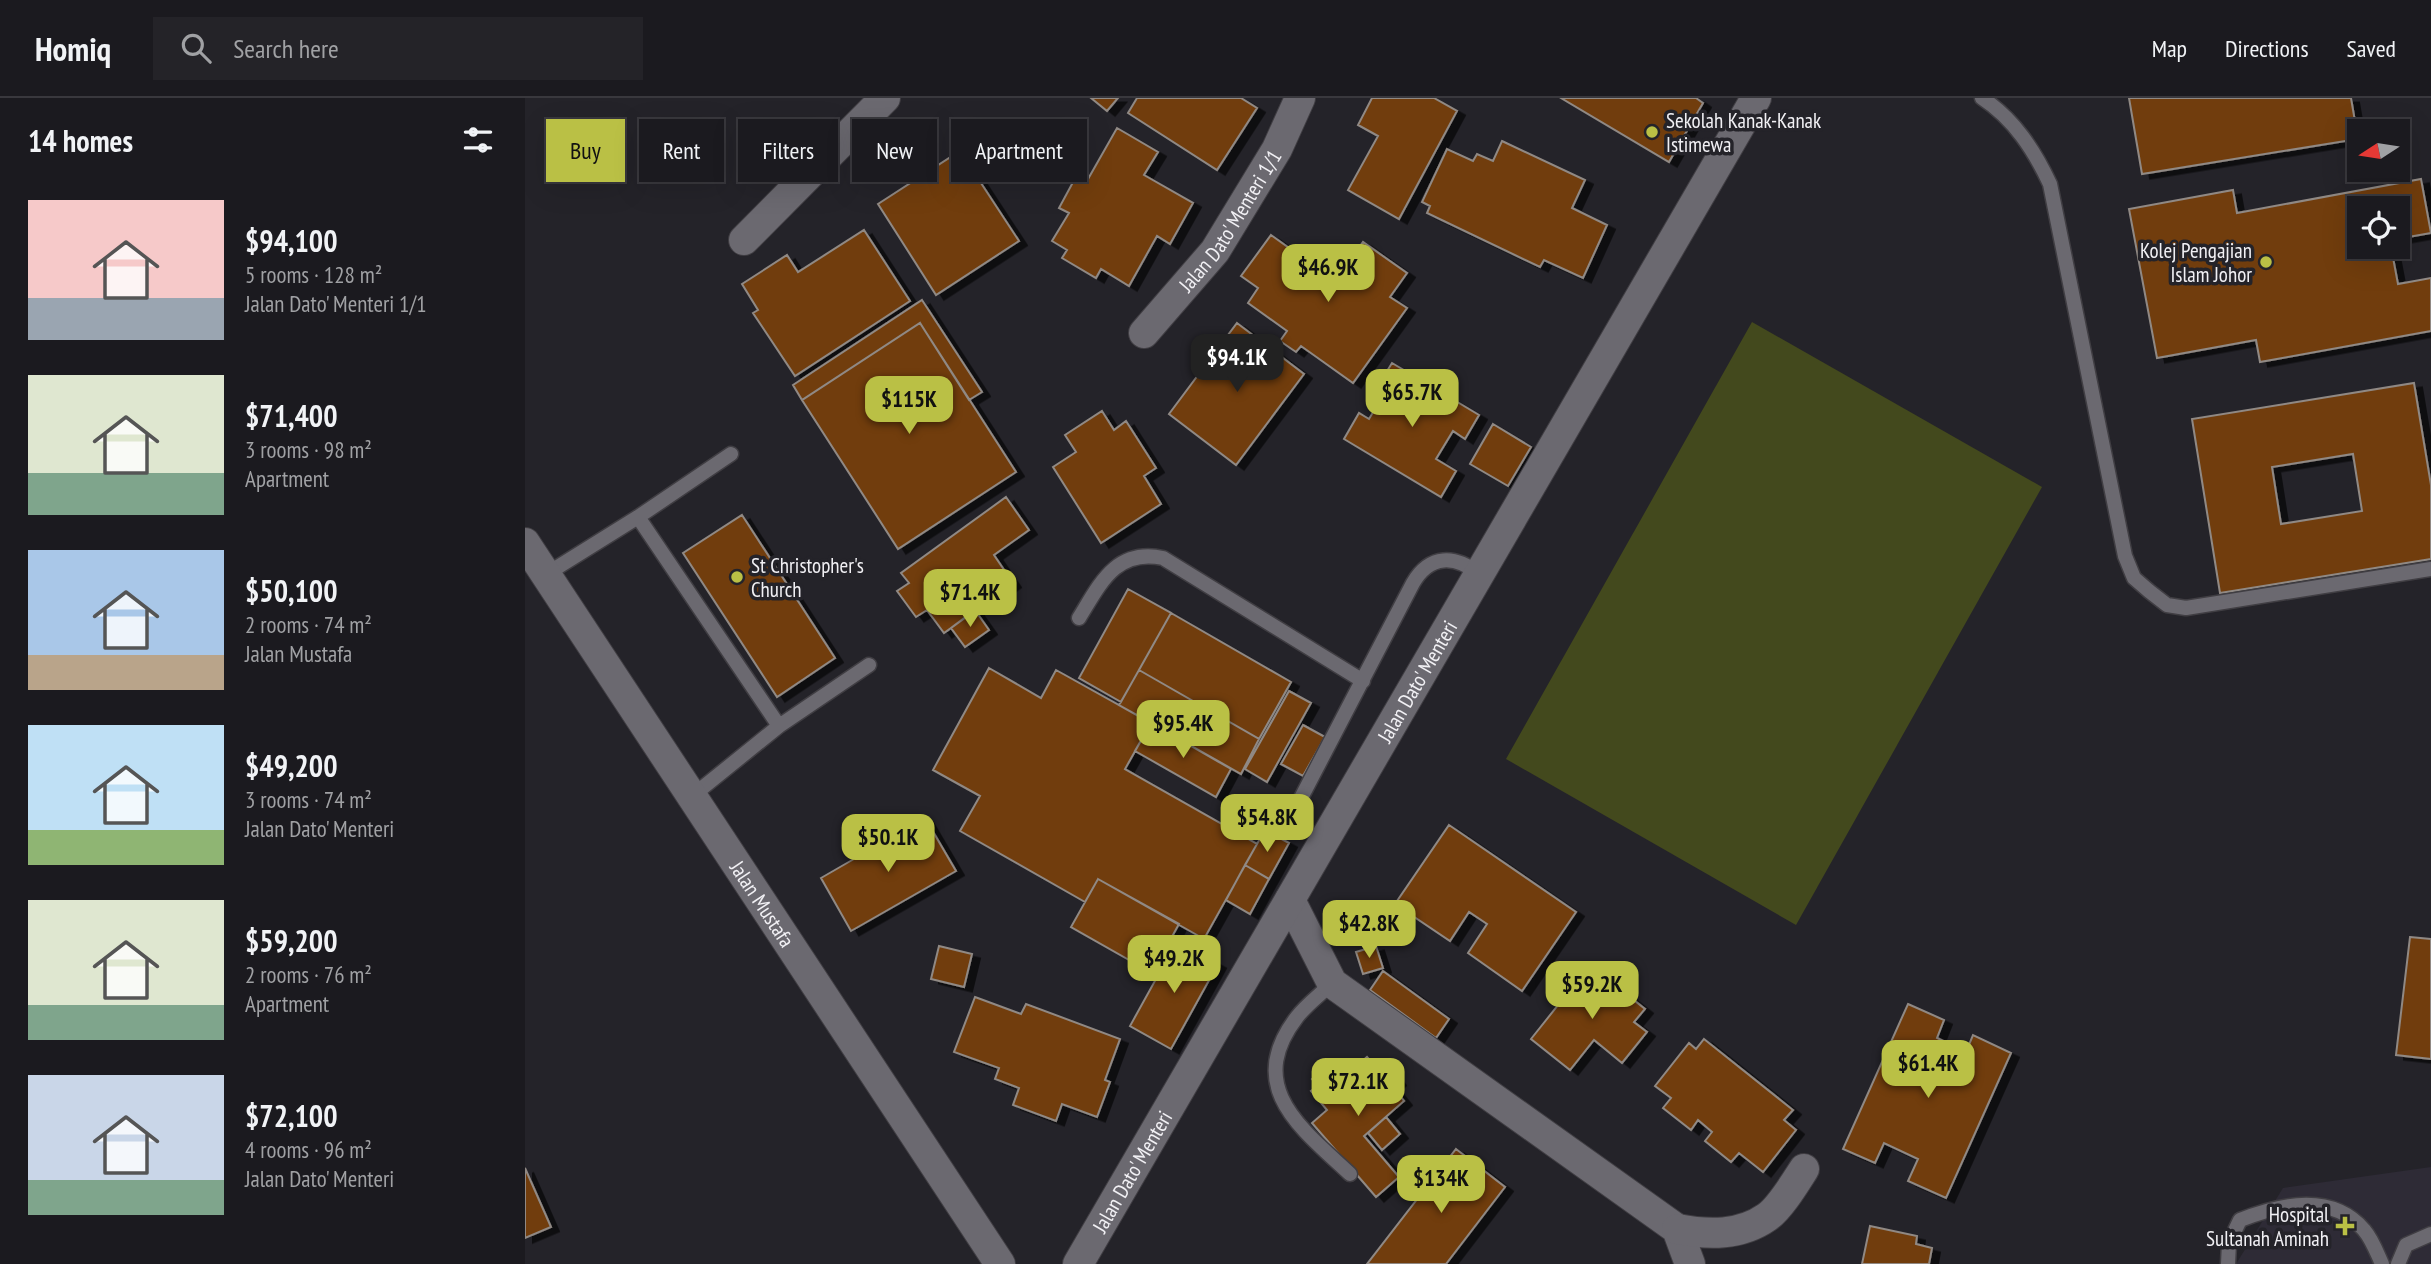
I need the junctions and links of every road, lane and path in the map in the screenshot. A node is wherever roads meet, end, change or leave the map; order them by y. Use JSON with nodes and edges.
{"nodes":[{"id":1,"x":885,"y":98,"type":"edge"},
{"id":2,"x":1300,"y":98,"type":"edge"},
{"id":3,"x":1756,"y":98,"type":"edge"},
{"id":4,"x":1987,"y":99,"type":"edge"},
{"id":5,"x":744,"y":240,"type":"dead end"},
{"id":6,"x":1144,"y":334,"type":"dead end"},
{"id":7,"x":731,"y":454,"type":"dead end"},
{"id":8,"x":638,"y":517,"type":"junction"},
{"id":9,"x":525,"y":544,"type":"edge"},
{"id":10,"x":2431,"y":569,"type":"edge"},
{"id":11,"x":1479,"y":574,"type":"junction"},
{"id":12,"x":545,"y":575,"type":"junction"},
{"id":13,"x":1079,"y":618,"type":"dead end"},
{"id":14,"x":869,"y":665,"type":"dead end"},
{"id":15,"x":1363,"y":681,"type":"junction"},
{"id":16,"x":779,"y":726,"type":"junction"},
{"id":17,"x":691,"y":797,"type":"junction"},
{"id":18,"x":1257,"y":815,"type":"dead end"},
{"id":19,"x":1290,"y":900,"type":"junction"},
{"id":20,"x":1332,"y":983,"type":"junction"},
{"id":21,"x":1804,"y":1169,"type":"dead end"},
{"id":22,"x":1350,"y":1174,"type":"dead end"},
{"id":23,"x":1677,"y":1229,"type":"junction"},
{"id":24,"x":2431,"y":1234,"type":"edge"},
{"id":25,"x":1000,"y":1264,"type":"edge"},
{"id":26,"x":1079,"y":1264,"type":"edge"},
{"id":27,"x":1690,"y":1264,"type":"edge"},
{"id":28,"x":2228,"y":1264,"type":"edge"},
{"id":29,"x":2382,"y":1264,"type":"edge"},
{"id":30,"x":2398,"y":1264,"type":"edge"}],
"edges":[{"from":1,"to":5,"type":"street"},
{"from":2,"to":6,"type":"street","name":"Jalan Dato' Menteri 1/1"},
{"from":3,"to":11,"type":"street","name":"Jalan Dato' Menteri"},
{"from":4,"to":10,"type":"lane"},
{"from":7,"to":8,"type":"lane"},
{"from":8,"to":12,"type":"lane"},
{"from":8,"to":16,"type":"lane"},
{"from":9,"to":12,"type":"street","name":"Jalan Mustafa"},
{"from":11,"to":15,"type":"lane"},
{"from":11,"to":19,"type":"street","name":"Jalan Dato' Menteri"},
{"from":12,"to":17,"type":"street","name":"Jalan Mustafa"},
{"from":13,"to":15,"type":"lane"},
{"from":14,"to":16,"type":"lane"},
{"from":15,"to":18,"type":"lane"},
{"from":16,"to":17,"type":"lane"},
{"from":17,"to":25,"type":"street","name":"Jalan Mustafa"},
{"from":19,"to":20,"type":"street"},
{"from":19,"to":26,"type":"street","name":"Jalan Dato' Menteri"},
{"from":20,"to":22,"type":"lane"},
{"from":20,"to":23,"type":"street"},
{"from":21,"to":23,"type":"street"},
{"from":23,"to":27,"type":"street"},
{"from":24,"to":30,"type":"lane"},
{"from":28,"to":29,"type":"lane"}]}
